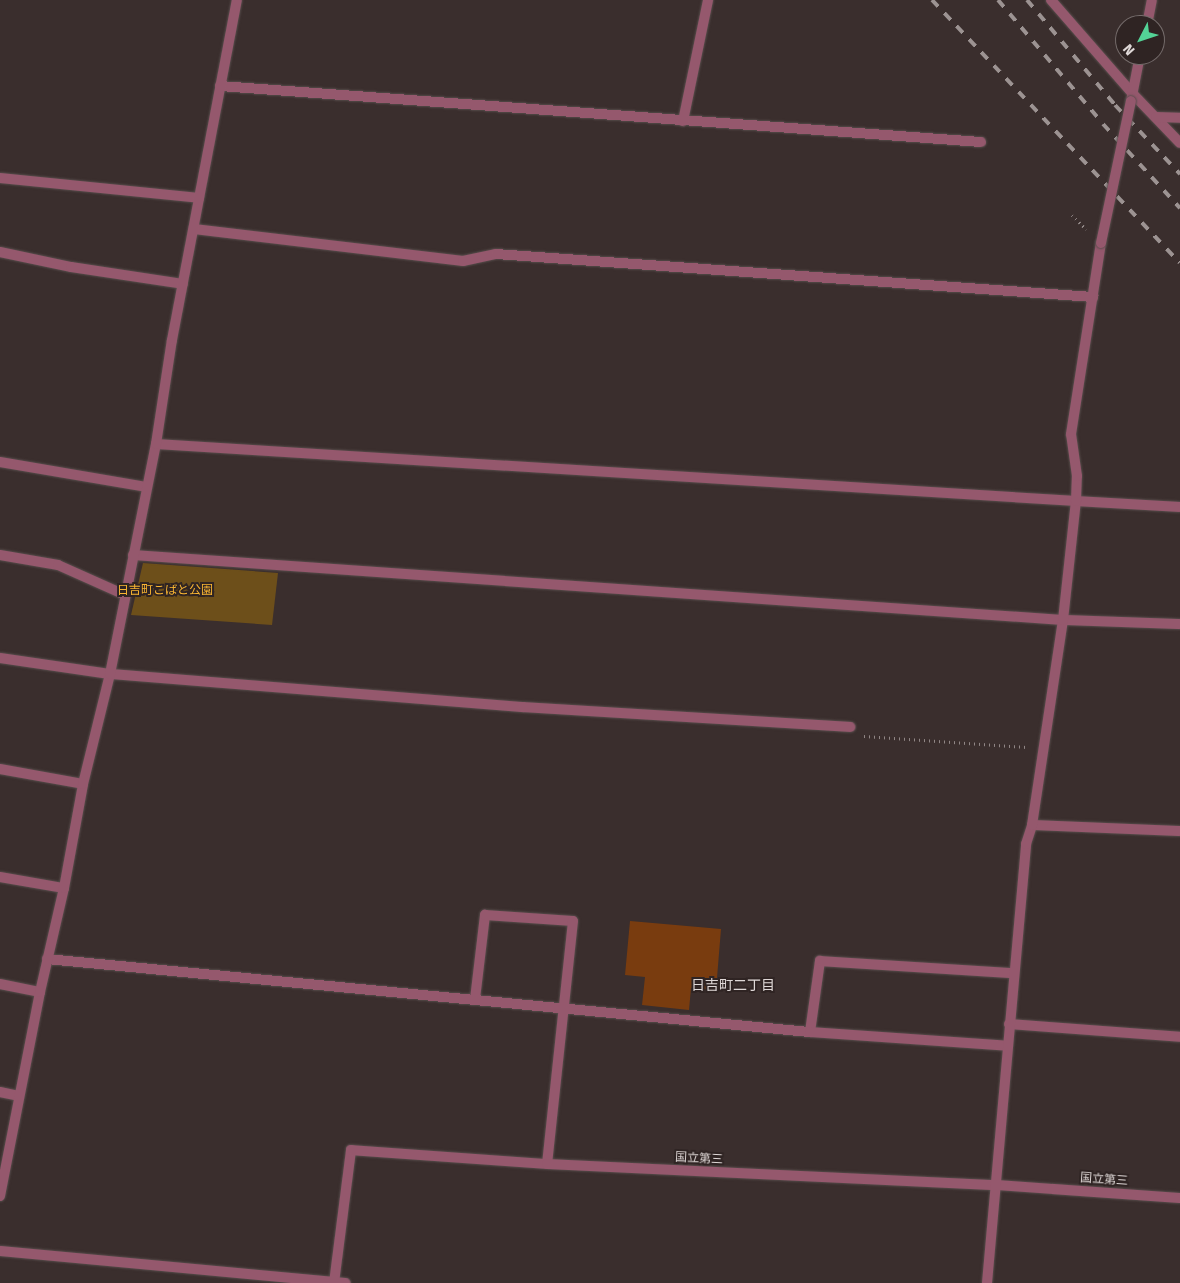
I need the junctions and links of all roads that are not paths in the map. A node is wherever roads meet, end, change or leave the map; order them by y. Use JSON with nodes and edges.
{"nodes":[{"id":1,"x":237,"y":0,"type":"edge"},
{"id":2,"x":708,"y":0,"type":"edge"},
{"id":3,"x":1051,"y":0,"type":"edge"},
{"id":4,"x":1152,"y":0,"type":"edge"},
{"id":5,"x":1149,"y":15,"type":"edge"},
{"id":6,"x":1138,"y":65,"type":"edge"},
{"id":7,"x":220,"y":86,"type":"junction"},
{"id":8,"x":1132,"y":97,"type":"junction"},
{"id":9,"x":1156,"y":117,"type":"junction"},
{"id":10,"x":1180,"y":118,"type":"edge"},
{"id":11,"x":683,"y":121,"type":"junction"},
{"id":12,"x":981,"y":142,"type":"dead end"},
{"id":13,"x":1180,"y":143,"type":"edge"},
{"id":14,"x":0,"y":178,"type":"edge"},
{"id":15,"x":199,"y":198,"type":"junction"},
{"id":16,"x":194,"y":229,"type":"junction"},
{"id":17,"x":0,"y":252,"type":"edge"},
{"id":18,"x":183,"y":284,"type":"junction"},
{"id":19,"x":1093,"y":297,"type":"junction"},
{"id":20,"x":156,"y":444,"type":"junction"},
{"id":21,"x":0,"y":462,"type":"edge"},
{"id":22,"x":146,"y":487,"type":"junction"},
{"id":23,"x":1076,"y":501,"type":"junction"},
{"id":24,"x":1180,"y":507,"type":"edge"},
{"id":25,"x":0,"y":555,"type":"edge"},
{"id":26,"x":133,"y":555,"type":"junction"},
{"id":27,"x":125,"y":595,"type":"junction"},
{"id":28,"x":1063,"y":620,"type":"junction"},
{"id":29,"x":1180,"y":624,"type":"edge"},
{"id":30,"x":0,"y":658,"type":"edge"},
{"id":31,"x":110,"y":674,"type":"junction"},
{"id":32,"x":850,"y":726,"type":"road end"},
{"id":33,"x":0,"y":769,"type":"edge"},
{"id":34,"x":83,"y":784,"type":"junction"},
{"id":35,"x":1032,"y":825,"type":"junction"},
{"id":36,"x":1180,"y":832,"type":"edge"},
{"id":37,"x":0,"y":877,"type":"edge"},
{"id":38,"x":64,"y":888,"type":"junction"},
{"id":39,"x":48,"y":959,"type":"junction"},
{"id":40,"x":1013,"y":973,"type":"junction"},
{"id":41,"x":0,"y":984,"type":"edge"},
{"id":42,"x":40,"y":992,"type":"junction"},
{"id":43,"x":476,"y":999,"type":"junction"},
{"id":44,"x":565,"y":1007,"type":"junction"},
{"id":45,"x":1010,"y":1024,"type":"junction"},
{"id":46,"x":810,"y":1032,"type":"junction"},
{"id":47,"x":1180,"y":1037,"type":"edge"},
{"id":48,"x":1008,"y":1046,"type":"junction"},
{"id":49,"x":0,"y":1092,"type":"edge"},
{"id":50,"x":19,"y":1096,"type":"junction"},
{"id":51,"x":547,"y":1164,"type":"junction"},
{"id":52,"x":997,"y":1185,"type":"junction"},
{"id":53,"x":0,"y":1196,"type":"edge"},
{"id":54,"x":1180,"y":1198,"type":"edge"},
{"id":55,"x":0,"y":1251,"type":"edge"},
{"id":56,"x":334,"y":1282,"type":"edge"},
{"id":57,"x":346,"y":1283,"type":"edge"},
{"id":58,"x":987,"y":1283,"type":"edge"}],
"edges":[{"from":1,"to":7,"type":"street"},
{"from":2,"to":11,"type":"street"},
{"from":3,"to":8,"type":"street"},
{"from":4,"to":5,"type":"street"},
{"from":6,"to":8,"type":"street"},
{"from":7,"to":11,"type":"street"},
{"from":7,"to":15,"type":"street"},
{"from":8,"to":9,"type":"street"},
{"from":8,"to":19,"type":"street","bridge":true},
{"from":9,"to":10,"type":"street"},
{"from":9,"to":13,"type":"street"},
{"from":11,"to":12,"type":"street"},
{"from":14,"to":15,"type":"street"},
{"from":15,"to":16,"type":"street"},
{"from":16,"to":18,"type":"street"},
{"from":16,"to":19,"type":"street"},
{"from":17,"to":18,"type":"street"},
{"from":18,"to":20,"type":"street"},
{"from":19,"to":23,"type":"street"},
{"from":20,"to":22,"type":"street"},
{"from":20,"to":23,"type":"street"},
{"from":21,"to":22,"type":"street"},
{"from":22,"to":26,"type":"street"},
{"from":23,"to":24,"type":"street"},
{"from":23,"to":28,"type":"street"},
{"from":25,"to":27,"type":"street"},
{"from":26,"to":27,"type":"street"},
{"from":26,"to":28,"type":"street"},
{"from":27,"to":31,"type":"street"},
{"from":28,"to":29,"type":"street"},
{"from":28,"to":35,"type":"street"},
{"from":30,"to":31,"type":"street"},
{"from":31,"to":32,"type":"street"},
{"from":31,"to":34,"type":"street"},
{"from":33,"to":34,"type":"street"},
{"from":34,"to":38,"type":"street"},
{"from":35,"to":36,"type":"street"},
{"from":35,"to":40,"type":"street"},
{"from":37,"to":38,"type":"street"},
{"from":38,"to":39,"type":"street"},
{"from":39,"to":42,"type":"street"},
{"from":39,"to":43,"type":"street"},
{"from":40,"to":45,"type":"street"},
{"from":40,"to":46,"type":"street"},
{"from":41,"to":42,"type":"street"},
{"from":42,"to":50,"type":"street"},
{"from":43,"to":44,"type":"street"},
{"from":43,"to":44,"type":"street"},
{"from":44,"to":46,"type":"street"},
{"from":44,"to":51,"type":"street"},
{"from":45,"to":47,"type":"street"},
{"from":45,"to":48,"type":"street"},
{"from":46,"to":48,"type":"street"},
{"from":48,"to":52,"type":"street"},
{"from":49,"to":50,"type":"street"},
{"from":50,"to":53,"type":"street"},
{"from":51,"to":52,"type":"street","name":"国立第三"},
{"from":51,"to":56,"type":"street","name":"国立第三"},
{"from":52,"to":54,"type":"street","name":"国立第三"},
{"from":52,"to":58,"type":"street"},
{"from":55,"to":56,"type":"street"},
{"from":56,"to":57,"type":"street"}]}
